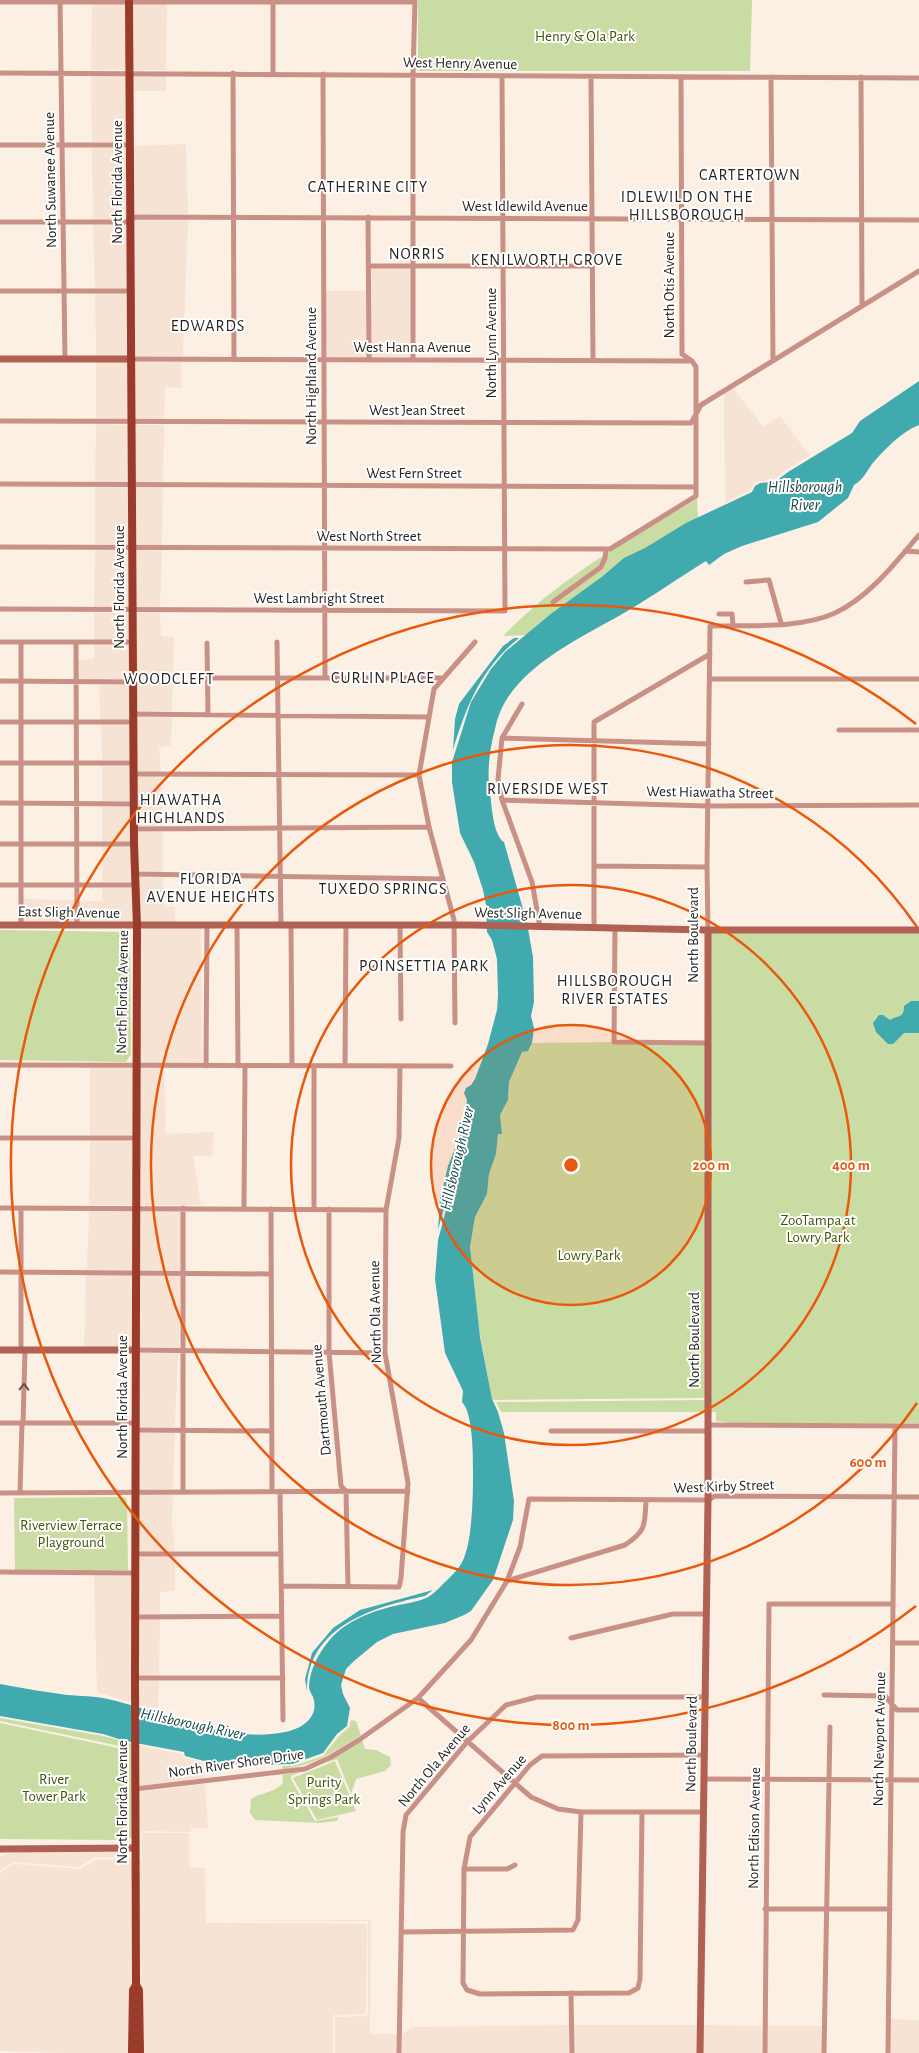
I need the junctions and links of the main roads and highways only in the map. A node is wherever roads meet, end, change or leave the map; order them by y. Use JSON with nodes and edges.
{"nodes":[{"id":1,"x":130,"y":1,"type":"edge"},
{"id":2,"x":136,"y":1984,"type":"junction"},
{"id":3,"x":132,"y":2053,"type":"edge"},
{"id":4,"x":140,"y":2053,"type":"edge"}],
"edges":[{"from":1,"to":2,"type":"main road","name":"North Florida Avenue"},
{"from":2,"to":3,"type":"main road","name":"North Florida Avenue"},
{"from":2,"to":4,"type":"main road","name":"North Florida Avenue"}]}
